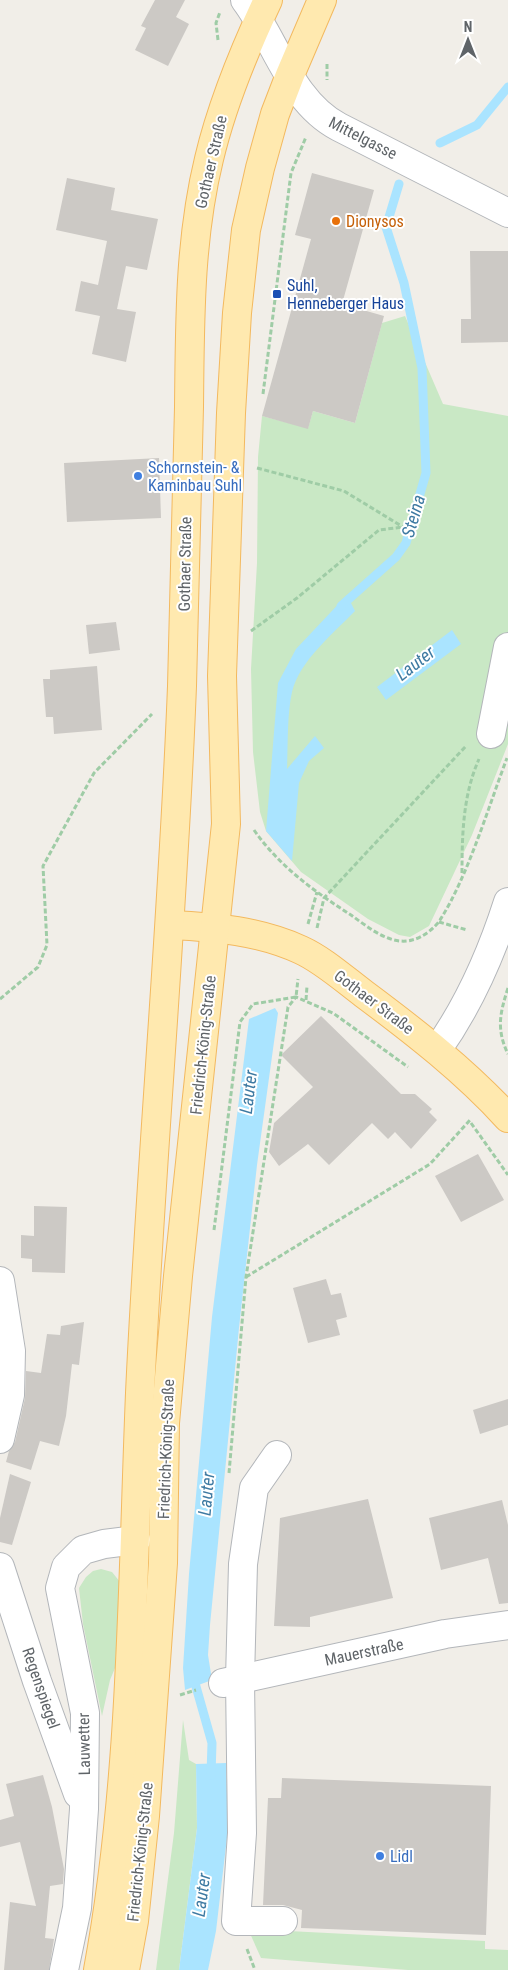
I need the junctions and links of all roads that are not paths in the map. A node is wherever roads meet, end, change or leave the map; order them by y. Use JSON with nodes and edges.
{"nodes":[{"id":1,"x":322,"y":0,"type":"edge"},
{"id":2,"x":257,"y":6,"type":"edge"},
{"id":3,"x":290,"y":75,"type":"junction"},
{"id":4,"x":508,"y":213,"type":"edge"},
{"id":5,"x":508,"y":647,"type":"edge"},
{"id":6,"x":491,"y":734,"type":"road end"},
{"id":7,"x":508,"y":902,"type":"edge"},
{"id":8,"x":170,"y":925,"type":"junction"},
{"id":9,"x":216,"y":928,"type":"junction"},
{"id":10,"x":437,"y":1050,"type":"junction"},
{"id":11,"x":508,"y":1118,"type":"edge"},
{"id":12,"x":0,"y":1282,"type":"edge"},
{"id":13,"x":0,"y":1439,"type":"edge"},
{"id":14,"x":277,"y":1455,"type":"dead end"},
{"id":15,"x":136,"y":1540,"type":"junction"},
{"id":16,"x":0,"y":1567,"type":"edge"},
{"id":17,"x":508,"y":1625,"type":"edge"},
{"id":18,"x":231,"y":1681,"type":"junction"},
{"id":19,"x":84,"y":1809,"type":"junction"},
{"id":20,"x":284,"y":1921,"type":"dead end"},
{"id":21,"x":64,"y":1970,"type":"edge"},
{"id":22,"x":98,"y":1970,"type":"edge"},
{"id":23,"x":125,"y":1970,"type":"edge"}],
"edges":[{"from":1,"to":3,"type":"main road"},
{"from":2,"to":3,"type":"street","name":"Mittelgasse"},
{"from":2,"to":8,"type":"main road","name":"Gothaer Straße"},
{"from":3,"to":4,"type":"street","name":"Mittelgasse"},
{"from":3,"to":9,"type":"main road"},
{"from":5,"to":6,"type":"street"},
{"from":7,"to":10,"type":"street"},
{"from":8,"to":9,"type":"main road","name":"Gothaer Straße"},
{"from":8,"to":15,"type":"main road","name":"Friedrich-König-Straße"},
{"from":9,"to":10,"type":"main road","name":"Gothaer Straße"},
{"from":9,"to":23,"type":"main road","name":"Friedrich-König-Straße"},
{"from":10,"to":11,"type":"main road","name":"Gothaer Straße"},
{"from":12,"to":13,"type":"street"},
{"from":14,"to":18,"type":"street"},
{"from":15,"to":19,"type":"street","name":"Lauwetter"},
{"from":15,"to":22,"type":"main road","name":"Friedrich-König-Straße"},
{"from":16,"to":19,"type":"street","name":"Regenspiegel"},
{"from":17,"to":18,"type":"street","name":"Mauerstraße"},
{"from":18,"to":20,"type":"street"},
{"from":19,"to":21,"type":"street","name":"Lauwetter"}]}
